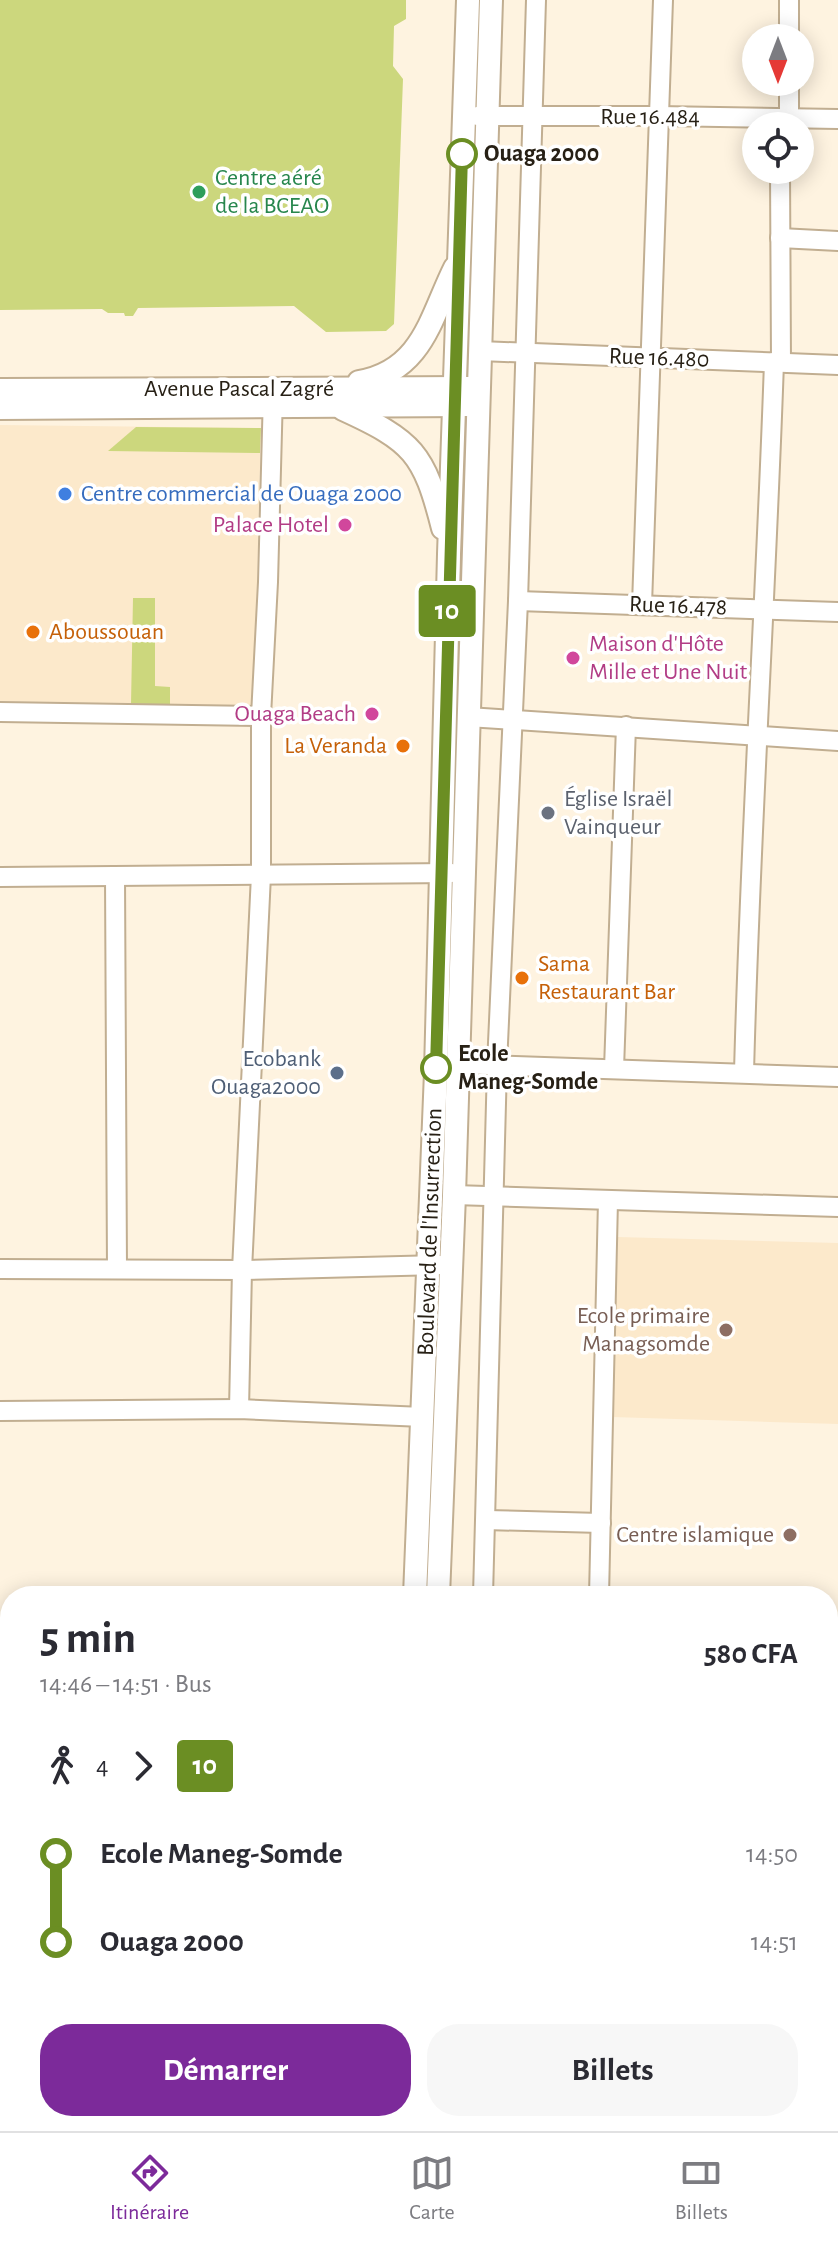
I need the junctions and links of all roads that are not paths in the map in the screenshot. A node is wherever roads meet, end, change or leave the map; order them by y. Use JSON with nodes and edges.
{"nodes":[{"id":1,"x":468,"y":0,"type":"edge"},
{"id":2,"x":491,"y":0,"type":"edge"},
{"id":3,"x":536,"y":0,"type":"edge"},
{"id":4,"x":663,"y":0,"type":"edge"},
{"id":5,"x":789,"y":0,"type":"edge"},
{"id":6,"x":789,"y":24,"type":"edge"},
{"id":7,"x":486,"y":116,"type":"junction"},
{"id":8,"x":659,"y":116,"type":"junction"},
{"id":9,"x":463,"y":117,"type":"junction"},
{"id":10,"x":533,"y":118,"type":"junction"},
{"id":11,"x":742,"y":119,"type":"edge"},
{"id":12,"x":838,"y":119,"type":"edge"},
{"id":13,"x":814,"y":120,"type":"edge"},
{"id":14,"x":780,"y":184,"type":"edge"},
{"id":15,"x":780,"y":238,"type":"junction"},
{"id":16,"x":838,"y":241,"type":"edge"},
{"id":17,"x":461,"y":256,"type":"junction"},
{"id":18,"x":480,"y":351,"type":"junction"},
{"id":19,"x":525,"y":352,"type":"junction"},
{"id":20,"x":652,"y":358,"type":"junction"},
{"id":21,"x":778,"y":362,"type":"junction"},
{"id":22,"x":838,"y":365,"type":"edge"},
{"id":23,"x":0,"y":390,"type":"edge"},
{"id":24,"x":455,"y":396,"type":"junction"},
{"id":25,"x":332,"y":397,"type":"junction"},
{"id":26,"x":478,"y":397,"type":"junction"},
{"id":27,"x":273,"y":398,"type":"junction"},
{"id":28,"x":0,"y":408,"type":"edge"},
{"id":29,"x":449,"y":554,"type":"junction"},
{"id":30,"x":518,"y":601,"type":"junction"},
{"id":31,"x":642,"y":605,"type":"junction"},
{"id":32,"x":765,"y":609,"type":"junction"},
{"id":33,"x":838,"y":612,"type":"edge"},
{"id":34,"x":0,"y":712,"type":"edge"},
{"id":35,"x":261,"y":716,"type":"junction"},
{"id":36,"x":468,"y":717,"type":"junction"},
{"id":37,"x":514,"y":720,"type":"junction"},
{"id":38,"x":626,"y":726,"type":"junction"},
{"id":39,"x":758,"y":737,"type":"junction"},
{"id":40,"x":838,"y":741,"type":"edge"},
{"id":41,"x":452,"y":873,"type":"junction"},
{"id":42,"x":261,"y":875,"type":"junction"},
{"id":43,"x":115,"y":876,"type":"junction"},
{"id":44,"x":0,"y":877,"type":"edge"},
{"id":45,"x":457,"y":1064,"type":"junction"},
{"id":46,"x":497,"y":1065,"type":"junction"},
{"id":47,"x":614,"y":1069,"type":"junction"},
{"id":48,"x":744,"y":1073,"type":"junction"},
{"id":49,"x":838,"y":1077,"type":"edge"},
{"id":50,"x":454,"y":1195,"type":"junction"},
{"id":51,"x":494,"y":1196,"type":"junction"},
{"id":52,"x":608,"y":1200,"type":"junction"},
{"id":53,"x":838,"y":1207,"type":"edge"},
{"id":54,"x":440,"y":1265,"type":"junction"},
{"id":55,"x":0,"y":1269,"type":"edge"},
{"id":56,"x":117,"y":1269,"type":"junction"},
{"id":57,"x":242,"y":1270,"type":"junction"},
{"id":58,"x":239,"y":1409,"type":"junction"},
{"id":59,"x":0,"y":1411,"type":"edge"},
{"id":60,"x":423,"y":1417,"type":"junction"},
{"id":61,"x":486,"y":1520,"type":"junction"},
{"id":62,"x":601,"y":1523,"type":"junction"},
{"id":63,"x":415,"y":1586,"type":"edge"},
{"id":64,"x":438,"y":1586,"type":"edge"},
{"id":65,"x":483,"y":1586,"type":"edge"},
{"id":66,"x":599,"y":1586,"type":"edge"}],
"edges":[{"from":1,"to":9,"type":"main road","name":"Boulevard de l'Insurrection"},
{"from":2,"to":7,"type":"main road","name":"Boulevard de l'Insurrection"},
{"from":3,"to":10,"type":"street"},
{"from":4,"to":8,"type":"street"},
{"from":5,"to":6,"type":"street"},
{"from":7,"to":9,"type":"street","name":"Rue 16.484"},
{"from":7,"to":10,"type":"street","name":"Rue 16.484"},
{"from":7,"to":18,"type":"main road","name":"Boulevard de l'Insurrection"},
{"from":8,"to":10,"type":"street","name":"Rue 16.484"},
{"from":8,"to":11,"type":"street","name":"Rue 16.484"},
{"from":8,"to":20,"type":"street"},
{"from":9,"to":17,"type":"main road","name":"Boulevard de l'Insurrection"},
{"from":10,"to":19,"type":"street"},
{"from":12,"to":13,"type":"street","name":"Rue 16.484"},
{"from":14,"to":15,"type":"street"},
{"from":15,"to":16,"type":"street"},
{"from":15,"to":21,"type":"street"},
{"from":17,"to":24,"type":"main road","name":"Boulevard de l'Insurrection"},
{"from":17,"to":25,"type":"main road"},
{"from":18,"to":19,"type":"street","name":"Rue 16.480"},
{"from":18,"to":26,"type":"main road","name":"Boulevard de l'Insurrection"},
{"from":19,"to":20,"type":"street","name":"Rue 16.480"},
{"from":19,"to":30,"type":"street"},
{"from":20,"to":21,"type":"street","name":"Rue 16.480"},
{"from":20,"to":31,"type":"street"},
{"from":21,"to":22,"type":"street","name":"Rue 16.480"},
{"from":21,"to":32,"type":"street"},
{"from":23,"to":27,"type":"main road","name":"Avenue Pascal Zagré"},
{"from":24,"to":25,"type":"main road","name":"Avenue Pascal Zagré"},
{"from":24,"to":26,"type":"main road","name":"Avenue Pascal Zagré"},
{"from":24,"to":29,"type":"main road","name":"Boulevard de l'Insurrection"},
{"from":25,"to":27,"type":"main road","name":"Avenue Pascal Zagré"},
{"from":25,"to":29,"type":"main road"},
{"from":26,"to":36,"type":"main road","name":"Boulevard de l'Insurrection"},
{"from":27,"to":28,"type":"main road","name":"Avenue Pascal Zagré"},
{"from":27,"to":35,"type":"street"},
{"from":29,"to":41,"type":"main road","name":"Boulevard de l'Insurrection"},
{"from":30,"to":31,"type":"street","name":"Rue 16.478"},
{"from":30,"to":37,"type":"street"},
{"from":31,"to":32,"type":"street","name":"Rue 16.478"},
{"from":32,"to":33,"type":"street","name":"Rue 16.478"},
{"from":32,"to":39,"type":"street"},
{"from":34,"to":35,"type":"street"},
{"from":35,"to":42,"type":"street"},
{"from":36,"to":37,"type":"street"},
{"from":36,"to":41,"type":"main road","name":"Boulevard de l'Insurrection"},
{"from":37,"to":38,"type":"street"},
{"from":37,"to":46,"type":"street"},
{"from":38,"to":39,"type":"street"},
{"from":38,"to":47,"type":"street"},
{"from":39,"to":40,"type":"street"},
{"from":39,"to":48,"type":"street"},
{"from":41,"to":42,"type":"street"},
{"from":41,"to":45,"type":"main road","name":"Boulevard de l'Insurrection"},
{"from":41,"to":54,"type":"main road","name":"Boulevard de l'Insurrection"},
{"from":42,"to":43,"type":"street"},
{"from":42,"to":57,"type":"street"},
{"from":43,"to":44,"type":"street"},
{"from":43,"to":56,"type":"street"},
{"from":45,"to":46,"type":"street"},
{"from":45,"to":50,"type":"main road","name":"Boulevard de l'Insurrection"},
{"from":46,"to":47,"type":"street"},
{"from":46,"to":51,"type":"street"},
{"from":47,"to":48,"type":"street"},
{"from":48,"to":49,"type":"street"},
{"from":50,"to":51,"type":"street"},
{"from":50,"to":54,"type":"main road","name":"Boulevard de l'Insurrection"},
{"from":51,"to":52,"type":"street"},
{"from":51,"to":61,"type":"street"},
{"from":52,"to":53,"type":"street"},
{"from":52,"to":62,"type":"street"},
{"from":54,"to":57,"type":"street"},
{"from":54,"to":60,"type":"main road","name":"Boulevard de l'Insurrection"},
{"from":54,"to":64,"type":"main road","name":"Boulevard de l'Insurrection"},
{"from":55,"to":56,"type":"street"},
{"from":56,"to":57,"type":"street"},
{"from":57,"to":58,"type":"street"},
{"from":58,"to":59,"type":"street"},
{"from":58,"to":60,"type":"street"},
{"from":60,"to":63,"type":"main road","name":"Boulevard de l'Insurrection"},
{"from":61,"to":62,"type":"street"},
{"from":61,"to":65,"type":"street"},
{"from":62,"to":66,"type":"street"}]}
